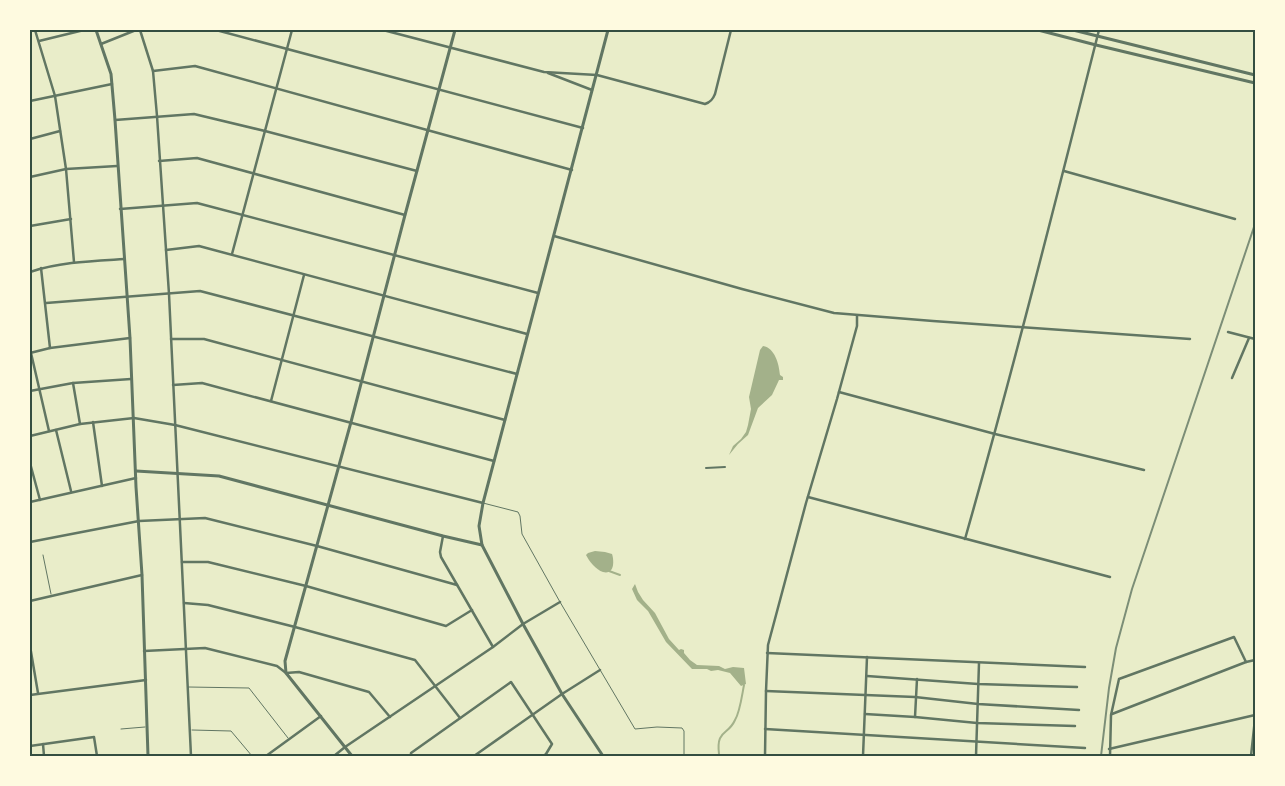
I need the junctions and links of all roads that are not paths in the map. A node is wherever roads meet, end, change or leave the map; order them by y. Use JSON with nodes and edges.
{"nodes":[{"id":1,"x":35,"y":30,"type":"edge"},
{"id":2,"x":84,"y":30,"type":"edge"},
{"id":3,"x":96,"y":30,"type":"edge"},
{"id":4,"x":136,"y":30,"type":"edge"},
{"id":5,"x":140,"y":30,"type":"edge"},
{"id":6,"x":216,"y":30,"type":"edge"},
{"id":7,"x":292,"y":30,"type":"edge"},
{"id":8,"x":383,"y":30,"type":"edge"},
{"id":9,"x":455,"y":30,"type":"edge"},
{"id":10,"x":608,"y":30,"type":"edge"},
{"id":11,"x":731,"y":30,"type":"edge"},
{"id":12,"x":1038,"y":30,"type":"edge"},
{"id":13,"x":1073,"y":30,"type":"edge"},
{"id":14,"x":1100,"y":30,"type":"edge"},
{"id":15,"x":1098,"y":36,"type":"junction"},
{"id":16,"x":38,"y":41,"type":"junction"},
{"id":17,"x":101,"y":44,"type":"junction"},
{"id":18,"x":1096,"y":45,"type":"junction"},
{"id":19,"x":450,"y":48,"type":"junction"},
{"id":20,"x":287,"y":49,"type":"junction"},
{"id":21,"x":152,"y":71,"type":"junction"},
{"id":22,"x":544,"y":72,"type":"junction"},
{"id":23,"x":597,"y":75,"type":"junction"},
{"id":24,"x":1255,"y":75,"type":"edge"},
{"id":25,"x":1255,"y":83,"type":"edge"},
{"id":26,"x":112,"y":84,"type":"junction"},
{"id":27,"x":277,"y":88,"type":"junction"},
{"id":28,"x":439,"y":90,"type":"junction"},
{"id":29,"x":593,"y":91,"type":"junction"},
{"id":30,"x":55,"y":96,"type":"junction"},
{"id":31,"x":30,"y":101,"type":"edge"},
{"id":32,"x":157,"y":116,"type":"junction"},
{"id":33,"x":115,"y":120,"type":"junction"},
{"id":34,"x":583,"y":128,"type":"junction"},
{"id":35,"x":428,"y":130,"type":"junction"},
{"id":36,"x":60,"y":131,"type":"junction"},
{"id":37,"x":265,"y":131,"type":"junction"},
{"id":38,"x":30,"y":139,"type":"edge"},
{"id":39,"x":159,"y":161,"type":"junction"},
{"id":40,"x":118,"y":166,"type":"junction"},
{"id":41,"x":66,"y":169,"type":"junction"},
{"id":42,"x":572,"y":170,"type":"junction"},
{"id":43,"x":417,"y":171,"type":"junction"},
{"id":44,"x":1064,"y":171,"type":"junction"},
{"id":45,"x":254,"y":173,"type":"junction"},
{"id":46,"x":30,"y":177,"type":"edge"},
{"id":47,"x":162,"y":206,"type":"junction"},
{"id":48,"x":120,"y":209,"type":"junction"},
{"id":49,"x":405,"y":215,"type":"junction"},
{"id":50,"x":242,"y":216,"type":"junction"},
{"id":51,"x":71,"y":219,"type":"junction"},
{"id":52,"x":1235,"y":219,"type":"dead end"},
{"id":53,"x":30,"y":226,"type":"edge"},
{"id":54,"x":554,"y":236,"type":"junction"},
{"id":55,"x":166,"y":250,"type":"junction"},
{"id":56,"x":232,"y":254,"type":"junction"},
{"id":57,"x":394,"y":256,"type":"junction"},
{"id":58,"x":124,"y":259,"type":"junction"},
{"id":59,"x":74,"y":262,"type":"junction"},
{"id":60,"x":41,"y":268,"type":"junction"},
{"id":61,"x":30,"y":272,"type":"edge"},
{"id":62,"x":304,"y":274,"type":"junction"},
{"id":63,"x":538,"y":293,"type":"junction"},
{"id":64,"x":169,"y":294,"type":"junction"},
{"id":65,"x":384,"y":296,"type":"junction"},
{"id":66,"x":127,"y":298,"type":"junction"},
{"id":67,"x":46,"y":303,"type":"junction"},
{"id":68,"x":294,"y":316,"type":"junction"},
{"id":69,"x":857,"y":316,"type":"junction"},
{"id":70,"x":1023,"y":328,"type":"junction"},
{"id":71,"x":1228,"y":332,"type":"dead end"},
{"id":72,"x":527,"y":334,"type":"junction"},
{"id":73,"x":374,"y":337,"type":"junction"},
{"id":74,"x":130,"y":338,"type":"junction"},
{"id":75,"x":1249,"y":338,"type":"junction"},
{"id":76,"x":171,"y":339,"type":"junction"},
{"id":77,"x":1190,"y":339,"type":"dead end"},
{"id":78,"x":1255,"y":339,"type":"edge"},
{"id":79,"x":50,"y":348,"type":"junction"},
{"id":80,"x":30,"y":353,"type":"edge"},
{"id":81,"x":282,"y":360,"type":"junction"},
{"id":82,"x":517,"y":374,"type":"junction"},
{"id":83,"x":131,"y":378,"type":"junction"},
{"id":84,"x":1232,"y":378,"type":"dead end"},
{"id":85,"x":362,"y":382,"type":"junction"},
{"id":86,"x":73,"y":383,"type":"junction"},
{"id":87,"x":173,"y":385,"type":"junction"},
{"id":88,"x":39,"y":388,"type":"junction"},
{"id":89,"x":30,"y":390,"type":"edge"},
{"id":90,"x":839,"y":392,"type":"junction"},
{"id":91,"x":271,"y":401,"type":"junction"},
{"id":92,"x":134,"y":418,"type":"junction"},
{"id":93,"x":505,"y":420,"type":"junction"},
{"id":94,"x":93,"y":422,"type":"junction"},
{"id":95,"x":352,"y":422,"type":"junction"},
{"id":96,"x":80,"y":424,"type":"junction"},
{"id":97,"x":175,"y":425,"type":"junction"},
{"id":98,"x":56,"y":430,"type":"junction"},
{"id":99,"x":49,"y":431,"type":"junction"},
{"id":100,"x":994,"y":434,"type":"junction"},
{"id":101,"x":30,"y":436,"type":"edge"},
{"id":102,"x":494,"y":461,"type":"junction"},
{"id":103,"x":30,"y":462,"type":"edge"},
{"id":104,"x":339,"y":466,"type":"junction"},
{"id":105,"x":725,"y":467,"type":"dead end"},
{"id":106,"x":706,"y":468,"type":"dead end"},
{"id":107,"x":1144,"y":470,"type":"dead end"},
{"id":108,"x":136,"y":471,"type":"junction"},
{"id":109,"x":177,"y":473,"type":"junction"},
{"id":110,"x":136,"y":478,"type":"junction"},
{"id":111,"x":102,"y":486,"type":"junction"},
{"id":112,"x":71,"y":492,"type":"junction"},
{"id":113,"x":808,"y":497,"type":"junction"},
{"id":114,"x":40,"y":500,"type":"junction"},
{"id":115,"x":30,"y":502,"type":"edge"},
{"id":116,"x":483,"y":503,"type":"junction"},
{"id":117,"x":328,"y":506,"type":"junction"},
{"id":118,"x":180,"y":520,"type":"junction"},
{"id":119,"x":139,"y":521,"type":"junction"},
{"id":120,"x":444,"y":536,"type":"junction"},
{"id":121,"x":965,"y":539,"type":"junction"},
{"id":122,"x":30,"y":542,"type":"edge"},
{"id":123,"x":482,"y":545,"type":"junction"},
{"id":124,"x":316,"y":546,"type":"junction"},
{"id":125,"x":43,"y":555,"type":"dead end"},
{"id":126,"x":182,"y":562,"type":"junction"},
{"id":127,"x":142,"y":575,"type":"junction"},
{"id":128,"x":1110,"y":577,"type":"dead end"},
{"id":129,"x":457,"y":585,"type":"junction"},
{"id":130,"x":306,"y":586,"type":"junction"},
{"id":131,"x":51,"y":595,"type":"junction"},
{"id":132,"x":30,"y":601,"type":"edge"},
{"id":133,"x":560,"y":602,"type":"junction"},
{"id":134,"x":184,"y":603,"type":"junction"},
{"id":135,"x":472,"y":610,"type":"junction"},
{"id":136,"x":523,"y":624,"type":"junction"},
{"id":137,"x":295,"y":627,"type":"junction"},
{"id":138,"x":30,"y":646,"type":"edge"},
{"id":139,"x":493,"y":647,"type":"junction"},
{"id":140,"x":186,"y":649,"type":"junction"},
{"id":141,"x":144,"y":650,"type":"junction"},
{"id":142,"x":768,"y":653,"type":"junction"},
{"id":143,"x":868,"y":657,"type":"junction"},
{"id":144,"x":1255,"y":660,"type":"edge"},
{"id":145,"x":32,"y":661,"type":"edge"},
{"id":146,"x":1246,"y":662,"type":"junction"},
{"id":147,"x":979,"y":663,"type":"junction"},
{"id":148,"x":1085,"y":667,"type":"dead end"},
{"id":149,"x":600,"y":670,"type":"junction"},
{"id":150,"x":286,"y":673,"type":"junction"},
{"id":151,"x":867,"y":676,"type":"junction"},
{"id":152,"x":146,"y":680,"type":"junction"},
{"id":153,"x":917,"y":680,"type":"junction"},
{"id":154,"x":978,"y":684,"type":"junction"},
{"id":155,"x":1077,"y":686,"type":"dead end"},
{"id":156,"x":188,"y":687,"type":"junction"},
{"id":157,"x":435,"y":687,"type":"junction"},
{"id":158,"x":766,"y":691,"type":"junction"},
{"id":159,"x":38,"y":693,"type":"junction"},
{"id":160,"x":30,"y":694,"type":"edge"},
{"id":161,"x":562,"y":694,"type":"junction"},
{"id":162,"x":866,"y":695,"type":"junction"},
{"id":163,"x":916,"y":697,"type":"junction"},
{"id":164,"x":978,"y":704,"type":"junction"},
{"id":165,"x":1079,"y":710,"type":"dead end"},
{"id":166,"x":865,"y":714,"type":"junction"},
{"id":167,"x":534,"y":715,"type":"junction"},
{"id":168,"x":1111,"y":715,"type":"junction"},
{"id":169,"x":321,"y":716,"type":"junction"},
{"id":170,"x":390,"y":717,"type":"junction"},
{"id":171,"x":916,"y":717,"type":"junction"},
{"id":172,"x":1255,"y":717,"type":"edge"},
{"id":173,"x":460,"y":718,"type":"junction"},
{"id":174,"x":977,"y":723,"type":"junction"},
{"id":175,"x":147,"y":726,"type":"junction"},
{"id":176,"x":1075,"y":726,"type":"dead end"},
{"id":177,"x":121,"y":729,"type":"dead end"},
{"id":178,"x":765,"y":729,"type":"junction"},
{"id":179,"x":190,"y":730,"type":"junction"},
{"id":180,"x":864,"y":734,"type":"junction"},
{"id":181,"x":1254,"y":735,"type":"edge"},
{"id":182,"x":289,"y":739,"type":"junction"},
{"id":183,"x":976,"y":742,"type":"junction"},
{"id":184,"x":43,"y":744,"type":"junction"},
{"id":185,"x":30,"y":746,"type":"edge"},
{"id":186,"x":345,"y":747,"type":"junction"},
{"id":187,"x":1085,"y":748,"type":"dead end"},
{"id":188,"x":1109,"y":749,"type":"junction"},
{"id":189,"x":44,"y":756,"type":"edge"},
{"id":190,"x":97,"y":756,"type":"edge"},
{"id":191,"x":148,"y":756,"type":"edge"},
{"id":192,"x":190,"y":756,"type":"edge"},
{"id":193,"x":252,"y":756,"type":"edge"},
{"id":194,"x":266,"y":756,"type":"edge"},
{"id":195,"x":334,"y":756,"type":"edge"},
{"id":196,"x":352,"y":756,"type":"edge"},
{"id":197,"x":411,"y":756,"type":"edge"},
{"id":198,"x":474,"y":756,"type":"edge"},
{"id":199,"x":543,"y":756,"type":"edge"},
{"id":200,"x":603,"y":756,"type":"edge"},
{"id":201,"x":684,"y":756,"type":"edge"},
{"id":202,"x":764,"y":756,"type":"edge"},
{"id":203,"x":863,"y":756,"type":"edge"},
{"id":204,"x":976,"y":756,"type":"edge"},
{"id":205,"x":1110,"y":756,"type":"edge"},
{"id":206,"x":1251,"y":756,"type":"edge"}],
"edges":[{"from":1,"to":16,"type":"street"},
{"from":2,"to":16,"type":"street"},
{"from":3,"to":17,"type":"street"},
{"from":4,"to":17,"type":"street"},
{"from":5,"to":21,"type":"street"},
{"from":6,"to":20,"type":"street"},
{"from":7,"to":20,"type":"street"},
{"from":8,"to":19,"type":"street"},
{"from":9,"to":19,"type":"street"},
{"from":10,"to":23,"type":"street"},
{"from":11,"to":23,"type":"street"},
{"from":12,"to":18,"type":"street"},
{"from":13,"to":15,"type":"street"},
{"from":14,"to":15,"type":"street"},
{"from":15,"to":18,"type":"street"},
{"from":15,"to":24,"type":"street"},
{"from":16,"to":30,"type":"street"},
{"from":17,"to":26,"type":"street"},
{"from":18,"to":25,"type":"street"},
{"from":18,"to":44,"type":"street"},
{"from":19,"to":22,"type":"street"},
{"from":19,"to":28,"type":"street"},
{"from":20,"to":27,"type":"street"},
{"from":20,"to":28,"type":"street"},
{"from":21,"to":27,"type":"street"},
{"from":21,"to":32,"type":"street"},
{"from":22,"to":23,"type":"street"},
{"from":22,"to":29,"type":"street"},
{"from":23,"to":29,"type":"street"},
{"from":26,"to":30,"type":"street"},
{"from":26,"to":33,"type":"street"},
{"from":27,"to":35,"type":"street"},
{"from":27,"to":37,"type":"street"},
{"from":28,"to":34,"type":"street"},
{"from":28,"to":35,"type":"street"},
{"from":29,"to":34,"type":"street"},
{"from":30,"to":31,"type":"street"},
{"from":30,"to":36,"type":"street"},
{"from":32,"to":33,"type":"street"},
{"from":32,"to":37,"type":"street"},
{"from":32,"to":39,"type":"street"},
{"from":33,"to":40,"type":"street"},
{"from":34,"to":42,"type":"street"},
{"from":35,"to":42,"type":"street"},
{"from":35,"to":43,"type":"street"},
{"from":36,"to":38,"type":"street"},
{"from":36,"to":41,"type":"street"},
{"from":37,"to":43,"type":"street"},
{"from":37,"to":45,"type":"street"},
{"from":39,"to":45,"type":"street"},
{"from":39,"to":47,"type":"street"},
{"from":40,"to":41,"type":"street"},
{"from":40,"to":48,"type":"street"},
{"from":41,"to":46,"type":"street"},
{"from":41,"to":51,"type":"street"},
{"from":42,"to":54,"type":"street"},
{"from":43,"to":49,"type":"street"},
{"from":44,"to":52,"type":"street"},
{"from":44,"to":70,"type":"street"},
{"from":45,"to":49,"type":"street"},
{"from":45,"to":50,"type":"street"},
{"from":47,"to":48,"type":"street"},
{"from":47,"to":50,"type":"street"},
{"from":47,"to":55,"type":"street"},
{"from":48,"to":58,"type":"street"},
{"from":49,"to":57,"type":"street"},
{"from":50,"to":56,"type":"street"},
{"from":50,"to":57,"type":"street"},
{"from":51,"to":53,"type":"street"},
{"from":51,"to":59,"type":"street"},
{"from":54,"to":63,"type":"street"},
{"from":54,"to":69,"type":"street"},
{"from":55,"to":56,"type":"street"},
{"from":55,"to":64,"type":"street"},
{"from":56,"to":62,"type":"street"},
{"from":57,"to":63,"type":"street"},
{"from":57,"to":65,"type":"street"},
{"from":58,"to":59,"type":"street"},
{"from":58,"to":66,"type":"street"},
{"from":59,"to":60,"type":"street"},
{"from":60,"to":61,"type":"street"},
{"from":60,"to":67,"type":"street"},
{"from":62,"to":65,"type":"street"},
{"from":62,"to":68,"type":"street"},
{"from":63,"to":72,"type":"street"},
{"from":64,"to":66,"type":"street"},
{"from":64,"to":68,"type":"street"},
{"from":64,"to":76,"type":"street"},
{"from":65,"to":72,"type":"street"},
{"from":65,"to":73,"type":"street"},
{"from":66,"to":67,"type":"street"},
{"from":66,"to":74,"type":"street"},
{"from":67,"to":79,"type":"street"},
{"from":68,"to":73,"type":"street"},
{"from":68,"to":81,"type":"street"},
{"from":69,"to":70,"type":"street"},
{"from":69,"to":90,"type":"street"},
{"from":70,"to":77,"type":"street"},
{"from":70,"to":100,"type":"street"},
{"from":71,"to":75,"type":"street"},
{"from":72,"to":82,"type":"street"},
{"from":73,"to":82,"type":"street"},
{"from":73,"to":85,"type":"street"},
{"from":74,"to":79,"type":"street"},
{"from":74,"to":83,"type":"street"},
{"from":75,"to":78,"type":"street"},
{"from":75,"to":84,"type":"street"},
{"from":76,"to":81,"type":"street"},
{"from":76,"to":87,"type":"street"},
{"from":79,"to":80,"type":"street"},
{"from":80,"to":88,"type":"street"},
{"from":81,"to":85,"type":"street"},
{"from":81,"to":91,"type":"street"},
{"from":82,"to":93,"type":"street"},
{"from":83,"to":86,"type":"street"},
{"from":83,"to":92,"type":"street"},
{"from":85,"to":93,"type":"street"},
{"from":85,"to":95,"type":"street"},
{"from":86,"to":88,"type":"street"},
{"from":86,"to":96,"type":"street"},
{"from":87,"to":91,"type":"street"},
{"from":87,"to":97,"type":"street"},
{"from":88,"to":89,"type":"street"},
{"from":88,"to":99,"type":"street"},
{"from":90,"to":100,"type":"street"},
{"from":90,"to":113,"type":"street"},
{"from":91,"to":95,"type":"street"},
{"from":92,"to":94,"type":"street"},
{"from":92,"to":97,"type":"street"},
{"from":92,"to":108,"type":"street"},
{"from":93,"to":102,"type":"street"},
{"from":94,"to":96,"type":"street"},
{"from":94,"to":111,"type":"street"},
{"from":95,"to":102,"type":"street"},
{"from":95,"to":104,"type":"street"},
{"from":96,"to":98,"type":"street"},
{"from":97,"to":104,"type":"street"},
{"from":97,"to":109,"type":"street"},
{"from":98,"to":99,"type":"street"},
{"from":98,"to":112,"type":"street"},
{"from":99,"to":101,"type":"street"},
{"from":100,"to":107,"type":"street"},
{"from":100,"to":121,"type":"street"},
{"from":102,"to":116,"type":"street"},
{"from":103,"to":114,"type":"street"},
{"from":104,"to":116,"type":"street"},
{"from":104,"to":117,"type":"street"},
{"from":105,"to":106,"type":"street"},
{"from":108,"to":109,"type":"street"},
{"from":108,"to":110,"type":"street"},
{"from":109,"to":117,"type":"street"},
{"from":109,"to":118,"type":"street"},
{"from":110,"to":111,"type":"street"},
{"from":110,"to":119,"type":"street"},
{"from":111,"to":112,"type":"street"},
{"from":112,"to":114,"type":"street"},
{"from":113,"to":121,"type":"street"},
{"from":113,"to":142,"type":"street"},
{"from":114,"to":115,"type":"street"},
{"from":116,"to":123,"type":"street"},
{"from":116,"to":133,"type":"lane"},
{"from":117,"to":120,"type":"street"},
{"from":117,"to":124,"type":"street"},
{"from":118,"to":119,"type":"street"},
{"from":118,"to":124,"type":"street"},
{"from":118,"to":126,"type":"street"},
{"from":119,"to":122,"type":"street"},
{"from":119,"to":127,"type":"street"},
{"from":120,"to":123,"type":"street"},
{"from":120,"to":129,"type":"street"},
{"from":121,"to":128,"type":"street"},
{"from":123,"to":136,"type":"street"},
{"from":124,"to":129,"type":"street"},
{"from":124,"to":130,"type":"street"},
{"from":125,"to":131,"type":"lane"},
{"from":126,"to":130,"type":"street"},
{"from":126,"to":134,"type":"street"},
{"from":127,"to":131,"type":"street"},
{"from":127,"to":141,"type":"street"},
{"from":129,"to":135,"type":"street"},
{"from":130,"to":135,"type":"street"},
{"from":130,"to":137,"type":"street"},
{"from":131,"to":132,"type":"street"},
{"from":133,"to":136,"type":"street"},
{"from":133,"to":149,"type":"lane"},
{"from":134,"to":137,"type":"street"},
{"from":134,"to":140,"type":"street"},
{"from":135,"to":139,"type":"street"},
{"from":136,"to":139,"type":"street"},
{"from":136,"to":161,"type":"street"},
{"from":137,"to":150,"type":"street"},
{"from":137,"to":157,"type":"street"},
{"from":138,"to":145,"type":"street"},
{"from":139,"to":157,"type":"street"},
{"from":140,"to":141,"type":"street"},
{"from":140,"to":150,"type":"street"},
{"from":140,"to":156,"type":"street"},
{"from":141,"to":152,"type":"street"},
{"from":142,"to":143,"type":"street"},
{"from":142,"to":158,"type":"street"},
{"from":143,"to":147,"type":"street"},
{"from":143,"to":151,"type":"street"},
{"from":144,"to":146,"type":"street"},
{"from":145,"to":159,"type":"street"},
{"from":146,"to":168,"type":"street"},
{"from":146,"to":168,"type":"street"},
{"from":147,"to":148,"type":"street"},
{"from":147,"to":154,"type":"street"},
{"from":149,"to":161,"type":"street"},
{"from":149,"to":201,"type":"lane"},
{"from":150,"to":169,"type":"street"},
{"from":150,"to":170,"type":"street"},
{"from":151,"to":153,"type":"street"},
{"from":151,"to":162,"type":"street"},
{"from":152,"to":159,"type":"street"},
{"from":152,"to":175,"type":"street"},
{"from":153,"to":154,"type":"street"},
{"from":153,"to":163,"type":"street"},
{"from":154,"to":155,"type":"street"},
{"from":154,"to":164,"type":"street"},
{"from":156,"to":179,"type":"street"},
{"from":156,"to":182,"type":"lane"},
{"from":157,"to":170,"type":"street"},
{"from":157,"to":173,"type":"street"},
{"from":158,"to":162,"type":"street"},
{"from":158,"to":178,"type":"street"},
{"from":159,"to":160,"type":"street"},
{"from":161,"to":167,"type":"street"},
{"from":161,"to":200,"type":"street"},
{"from":162,"to":163,"type":"street"},
{"from":162,"to":166,"type":"street"},
{"from":163,"to":164,"type":"street"},
{"from":163,"to":171,"type":"street"},
{"from":164,"to":165,"type":"street"},
{"from":164,"to":174,"type":"street"},
{"from":166,"to":171,"type":"street"},
{"from":166,"to":180,"type":"street"},
{"from":167,"to":173,"type":"street"},
{"from":167,"to":198,"type":"street"},
{"from":167,"to":199,"type":"street"},
{"from":168,"to":188,"type":"street"},
{"from":169,"to":182,"type":"street"},
{"from":169,"to":186,"type":"street"},
{"from":170,"to":186,"type":"street"},
{"from":171,"to":174,"type":"street"},
{"from":172,"to":181,"type":"street"},
{"from":172,"to":188,"type":"street"},
{"from":173,"to":197,"type":"street"},
{"from":174,"to":176,"type":"street"},
{"from":174,"to":183,"type":"street"},
{"from":175,"to":177,"type":"lane"},
{"from":175,"to":191,"type":"street"},
{"from":178,"to":180,"type":"street"},
{"from":178,"to":202,"type":"street"},
{"from":179,"to":192,"type":"street"},
{"from":179,"to":193,"type":"lane"},
{"from":180,"to":183,"type":"street"},
{"from":180,"to":203,"type":"street"},
{"from":181,"to":206,"type":"street"},
{"from":182,"to":194,"type":"street"},
{"from":183,"to":187,"type":"street"},
{"from":183,"to":204,"type":"street"},
{"from":184,"to":185,"type":"street"},
{"from":184,"to":189,"type":"street"},
{"from":184,"to":190,"type":"street"},
{"from":186,"to":195,"type":"street"},
{"from":186,"to":196,"type":"street"},
{"from":188,"to":205,"type":"street"}]}
